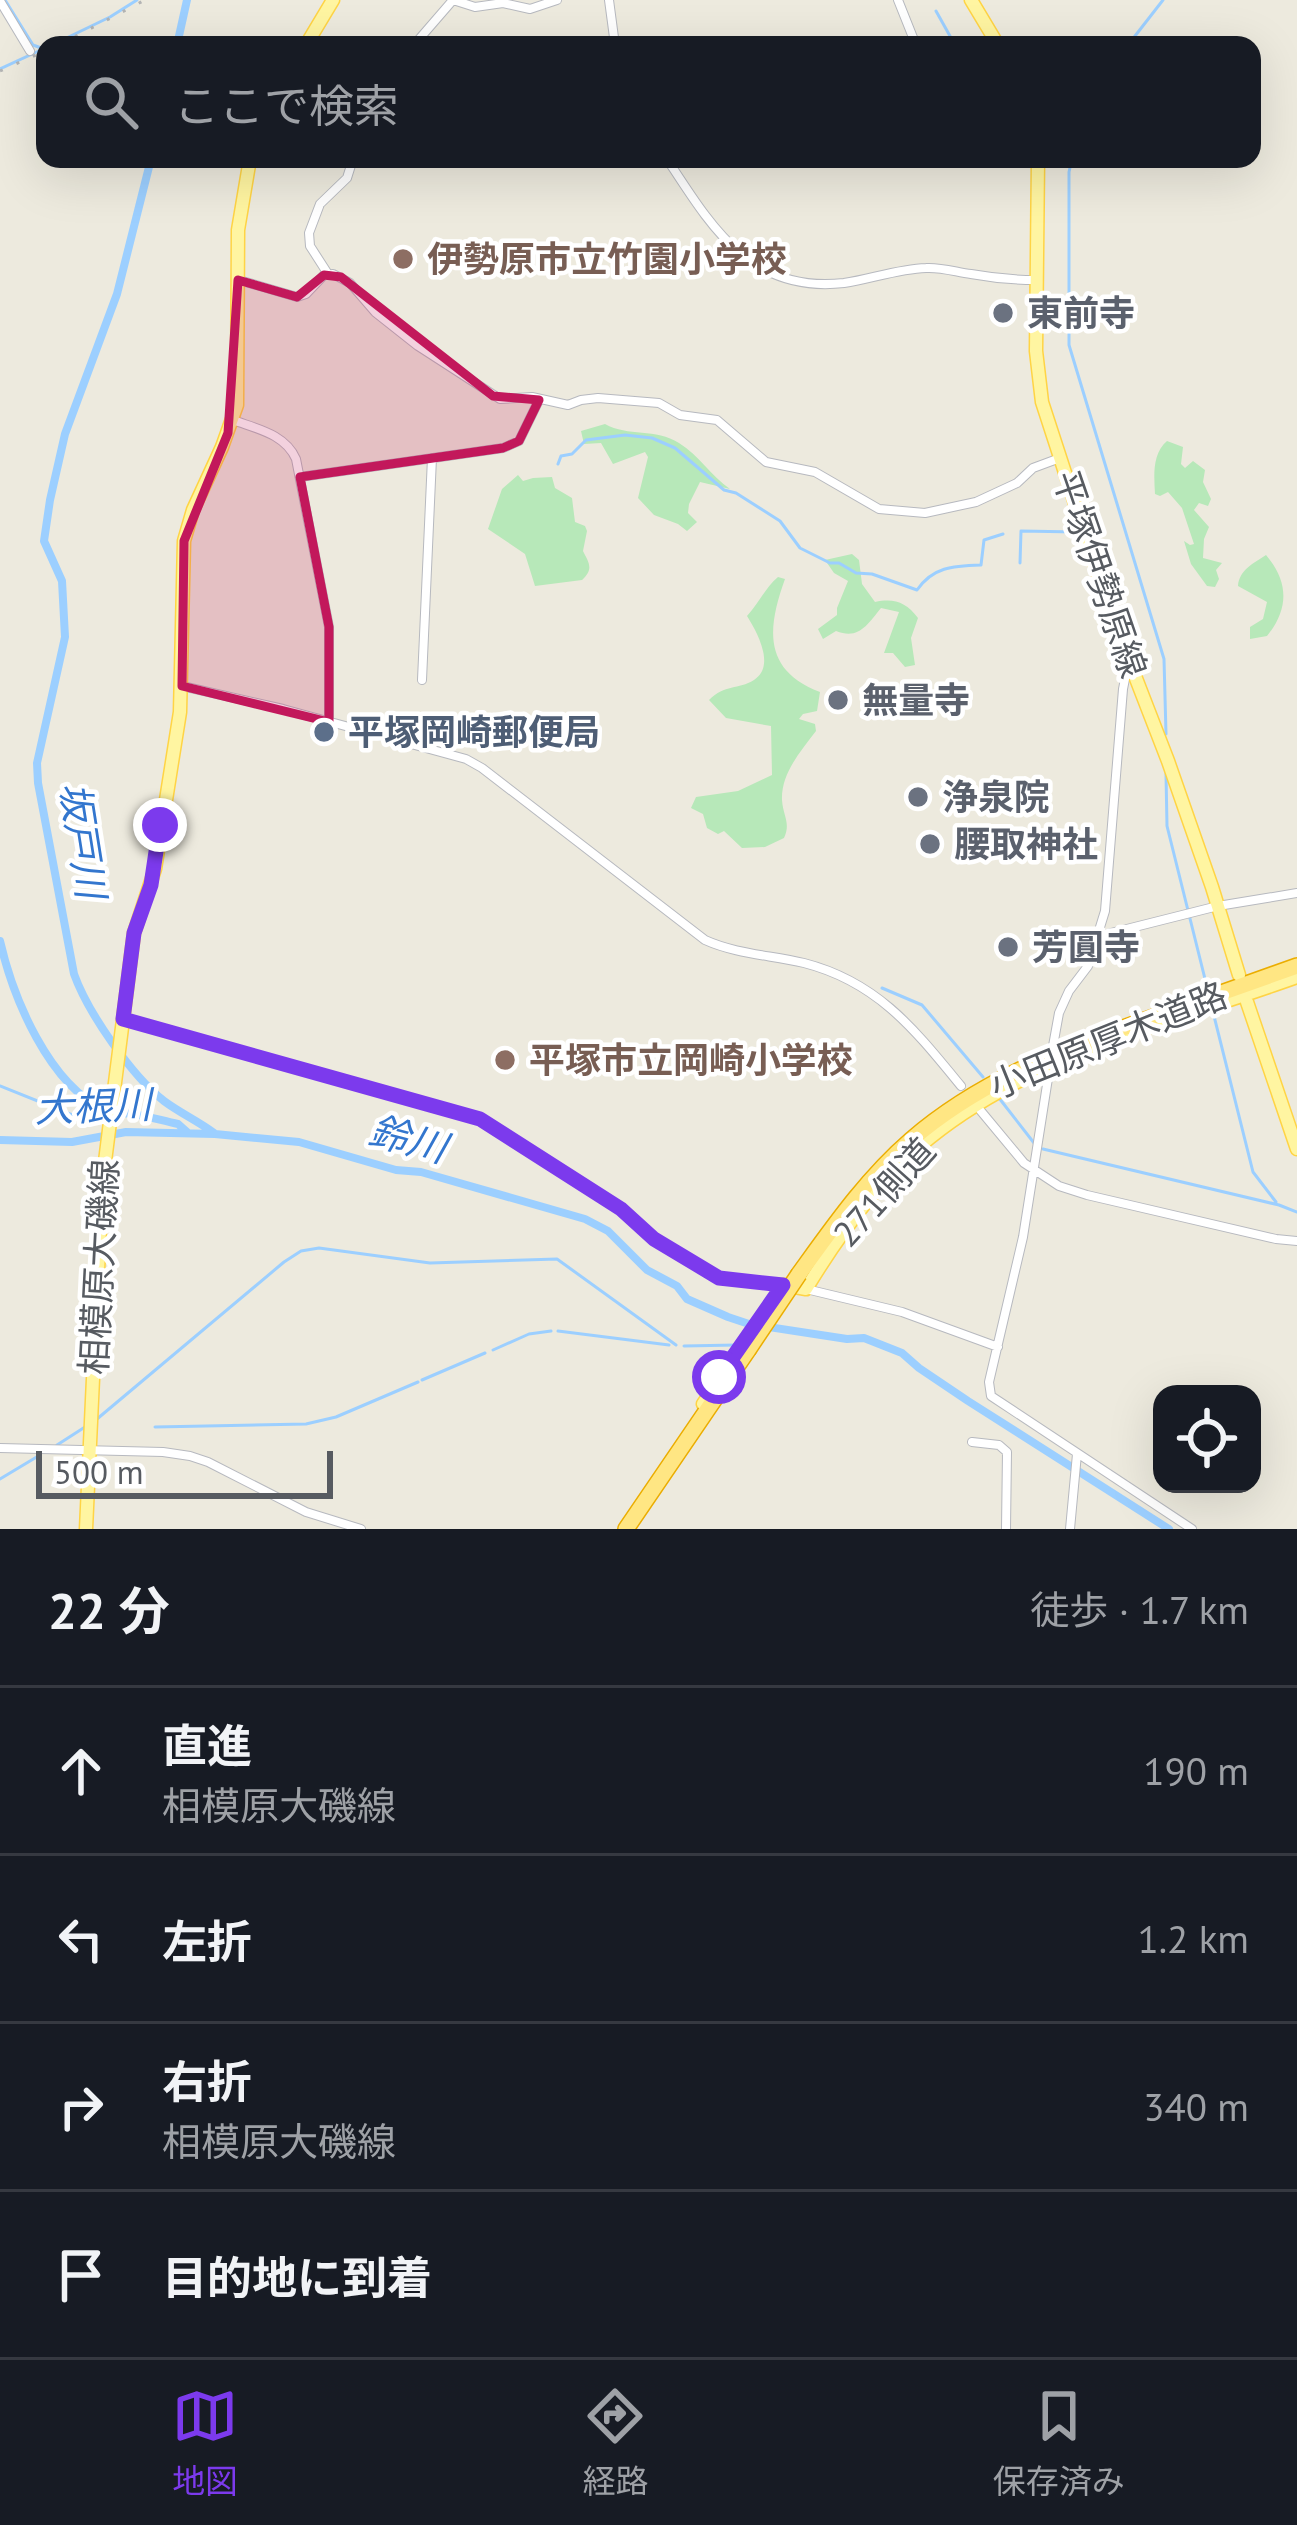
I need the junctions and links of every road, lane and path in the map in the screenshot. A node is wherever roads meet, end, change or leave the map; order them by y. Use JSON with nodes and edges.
{"nodes":[{"id":1,"x":333,"y":0,"type":"edge"},
{"id":2,"x":557,"y":0,"type":"edge"},
{"id":3,"x":609,"y":0,"type":"edge"},
{"id":4,"x":898,"y":0,"type":"edge"},
{"id":5,"x":970,"y":0,"type":"edge"},
{"id":6,"x":0,"y":2,"type":"edge"},
{"id":7,"x":311,"y":36,"type":"edge"},
{"id":8,"x":422,"y":36,"type":"edge"},
{"id":9,"x":614,"y":36,"type":"edge"},
{"id":10,"x":912,"y":36,"type":"edge"},
{"id":11,"x":992,"y":36,"type":"edge"},
{"id":12,"x":30,"y":51,"type":"dead end"},
{"id":13,"x":248,"y":168,"type":"edge"},
{"id":14,"x":350,"y":168,"type":"edge"},
{"id":15,"x":673,"y":168,"type":"edge"},
{"id":16,"x":1038,"y":168,"type":"edge"},
{"id":17,"x":328,"y":274,"type":"junction"},
{"id":18,"x":238,"y":280,"type":"junction"},
{"id":19,"x":1036,"y":280,"type":"junction"},
{"id":20,"x":539,"y":400,"type":"junction"},
{"id":21,"x":233,"y":420,"type":"junction"},
{"id":22,"x":432,"y":458,"type":"junction"},
{"id":23,"x":1060,"y":458,"type":"junction"},
{"id":24,"x":300,"y":477,"type":"junction"},
{"id":25,"x":1132,"y":669,"type":"junction"},
{"id":26,"x":422,"y":680,"type":"dead end"},
{"id":27,"x":182,"y":686,"type":"junction"},
{"id":28,"x":328,"y":722,"type":"junction"},
{"id":29,"x":1297,"y":893,"type":"edge"},
{"id":30,"x":1215,"y":907,"type":"junction"},
{"id":31,"x":1099,"y":936,"type":"junction"},
{"id":32,"x":1297,"y":969,"type":"edge"},
{"id":33,"x":1240,"y":978,"type":"junction"},
{"id":34,"x":1246,"y":998,"type":"junction"},
{"id":35,"x":123,"y":1019,"type":"junction"},
{"id":36,"x":1053,"y":1046,"type":"dead end"},
{"id":37,"x":1049,"y":1072,"type":"dead end"},
{"id":38,"x":961,"y":1086,"type":"dead end"},
{"id":39,"x":980,"y":1110,"type":"dead end"},
{"id":40,"x":1296,"y":1146,"type":"edge"},
{"id":41,"x":1035,"y":1172,"type":"junction"},
{"id":42,"x":1297,"y":1241,"type":"edge"},
{"id":43,"x":803,"y":1280,"type":"junction"},
{"id":44,"x":783,"y":1285,"type":"junction"},
{"id":45,"x":998,"y":1347,"type":"junction"},
{"id":46,"x":747,"y":1350,"type":"junction"},
{"id":47,"x":971,"y":1442,"type":"dead end"},
{"id":48,"x":0,"y":1448,"type":"edge"},
{"id":49,"x":89,"y":1451,"type":"junction"},
{"id":50,"x":1077,"y":1455,"type":"junction"},
{"id":51,"x":86,"y":1529,"type":"edge"},
{"id":52,"x":361,"y":1529,"type":"edge"},
{"id":53,"x":628,"y":1529,"type":"edge"},
{"id":54,"x":1006,"y":1529,"type":"edge"},
{"id":55,"x":1070,"y":1529,"type":"edge"},
{"id":56,"x":1192,"y":1529,"type":"edge"}],
"edges":[{"from":1,"to":7,"type":"main road"},
{"from":2,"to":8,"type":"street"},
{"from":3,"to":9,"type":"street"},
{"from":4,"to":10,"type":"street"},
{"from":5,"to":11,"type":"main road"},
{"from":6,"to":12,"type":"street"},
{"from":13,"to":18,"type":"main road","name":"相模原大磯線"},
{"from":14,"to":17,"type":"street"},
{"from":15,"to":19,"type":"street"},
{"from":16,"to":19,"type":"main road","name":"平塚伊勢原線"},
{"from":17,"to":18,"type":"street"},
{"from":17,"to":20,"type":"street"},
{"from":18,"to":21,"type":"main road","name":"相模原大磯線"},
{"from":19,"to":23,"type":"main road","name":"平塚伊勢原線"},
{"from":20,"to":22,"type":"street"},
{"from":20,"to":23,"type":"street"},
{"from":21,"to":24,"type":"street"},
{"from":21,"to":27,"type":"main road","name":"相模原大磯線"},
{"from":22,"to":24,"type":"street"},
{"from":22,"to":26,"type":"street"},
{"from":23,"to":25,"type":"main road","name":"平塚伊勢原線"},
{"from":24,"to":28,"type":"street"},
{"from":25,"to":30,"type":"main road","name":"平塚伊勢原線"},
{"from":25,"to":31,"type":"street"},
{"from":27,"to":28,"type":"street"},
{"from":27,"to":35,"type":"main road","name":"相模原大磯線"},
{"from":28,"to":38,"type":"street"},
{"from":29,"to":30,"type":"street"},
{"from":30,"to":31,"type":"street"},
{"from":30,"to":33,"type":"main road","name":"平塚伊勢原線"},
{"from":31,"to":36,"type":"street"},
{"from":32,"to":33,"type":"main road"},
{"from":32,"to":34,"type":"main road"},
{"from":32,"to":43,"type":"highway","name":"小田原厚木道路"},
{"from":33,"to":44,"type":"main road"},
{"from":34,"to":40,"type":"main road"},
{"from":34,"to":43,"type":"main road","name":"271側道"},
{"from":35,"to":44,"type":"street"},
{"from":35,"to":49,"type":"main road","name":"相模原大磯線"},
{"from":37,"to":41,"type":"street"},
{"from":39,"to":41,"type":"street"},
{"from":41,"to":42,"type":"street"},
{"from":41,"to":45,"type":"street"},
{"from":43,"to":44,"type":"main road"},
{"from":43,"to":45,"type":"street"},
{"from":43,"to":46,"type":"highway","name":"小田原厚木道路","bridge":true},
{"from":44,"to":46,"type":"main road","bridge":true},
{"from":45,"to":50,"type":"street"},
{"from":46,"to":53,"type":"highway","name":"小田原厚木道路"},
{"from":47,"to":54,"type":"street"},
{"from":48,"to":49,"type":"street"},
{"from":49,"to":51,"type":"main road","name":"相模原大磯線"},
{"from":49,"to":52,"type":"street"},
{"from":50,"to":55,"type":"street"},
{"from":50,"to":56,"type":"street"}]}
